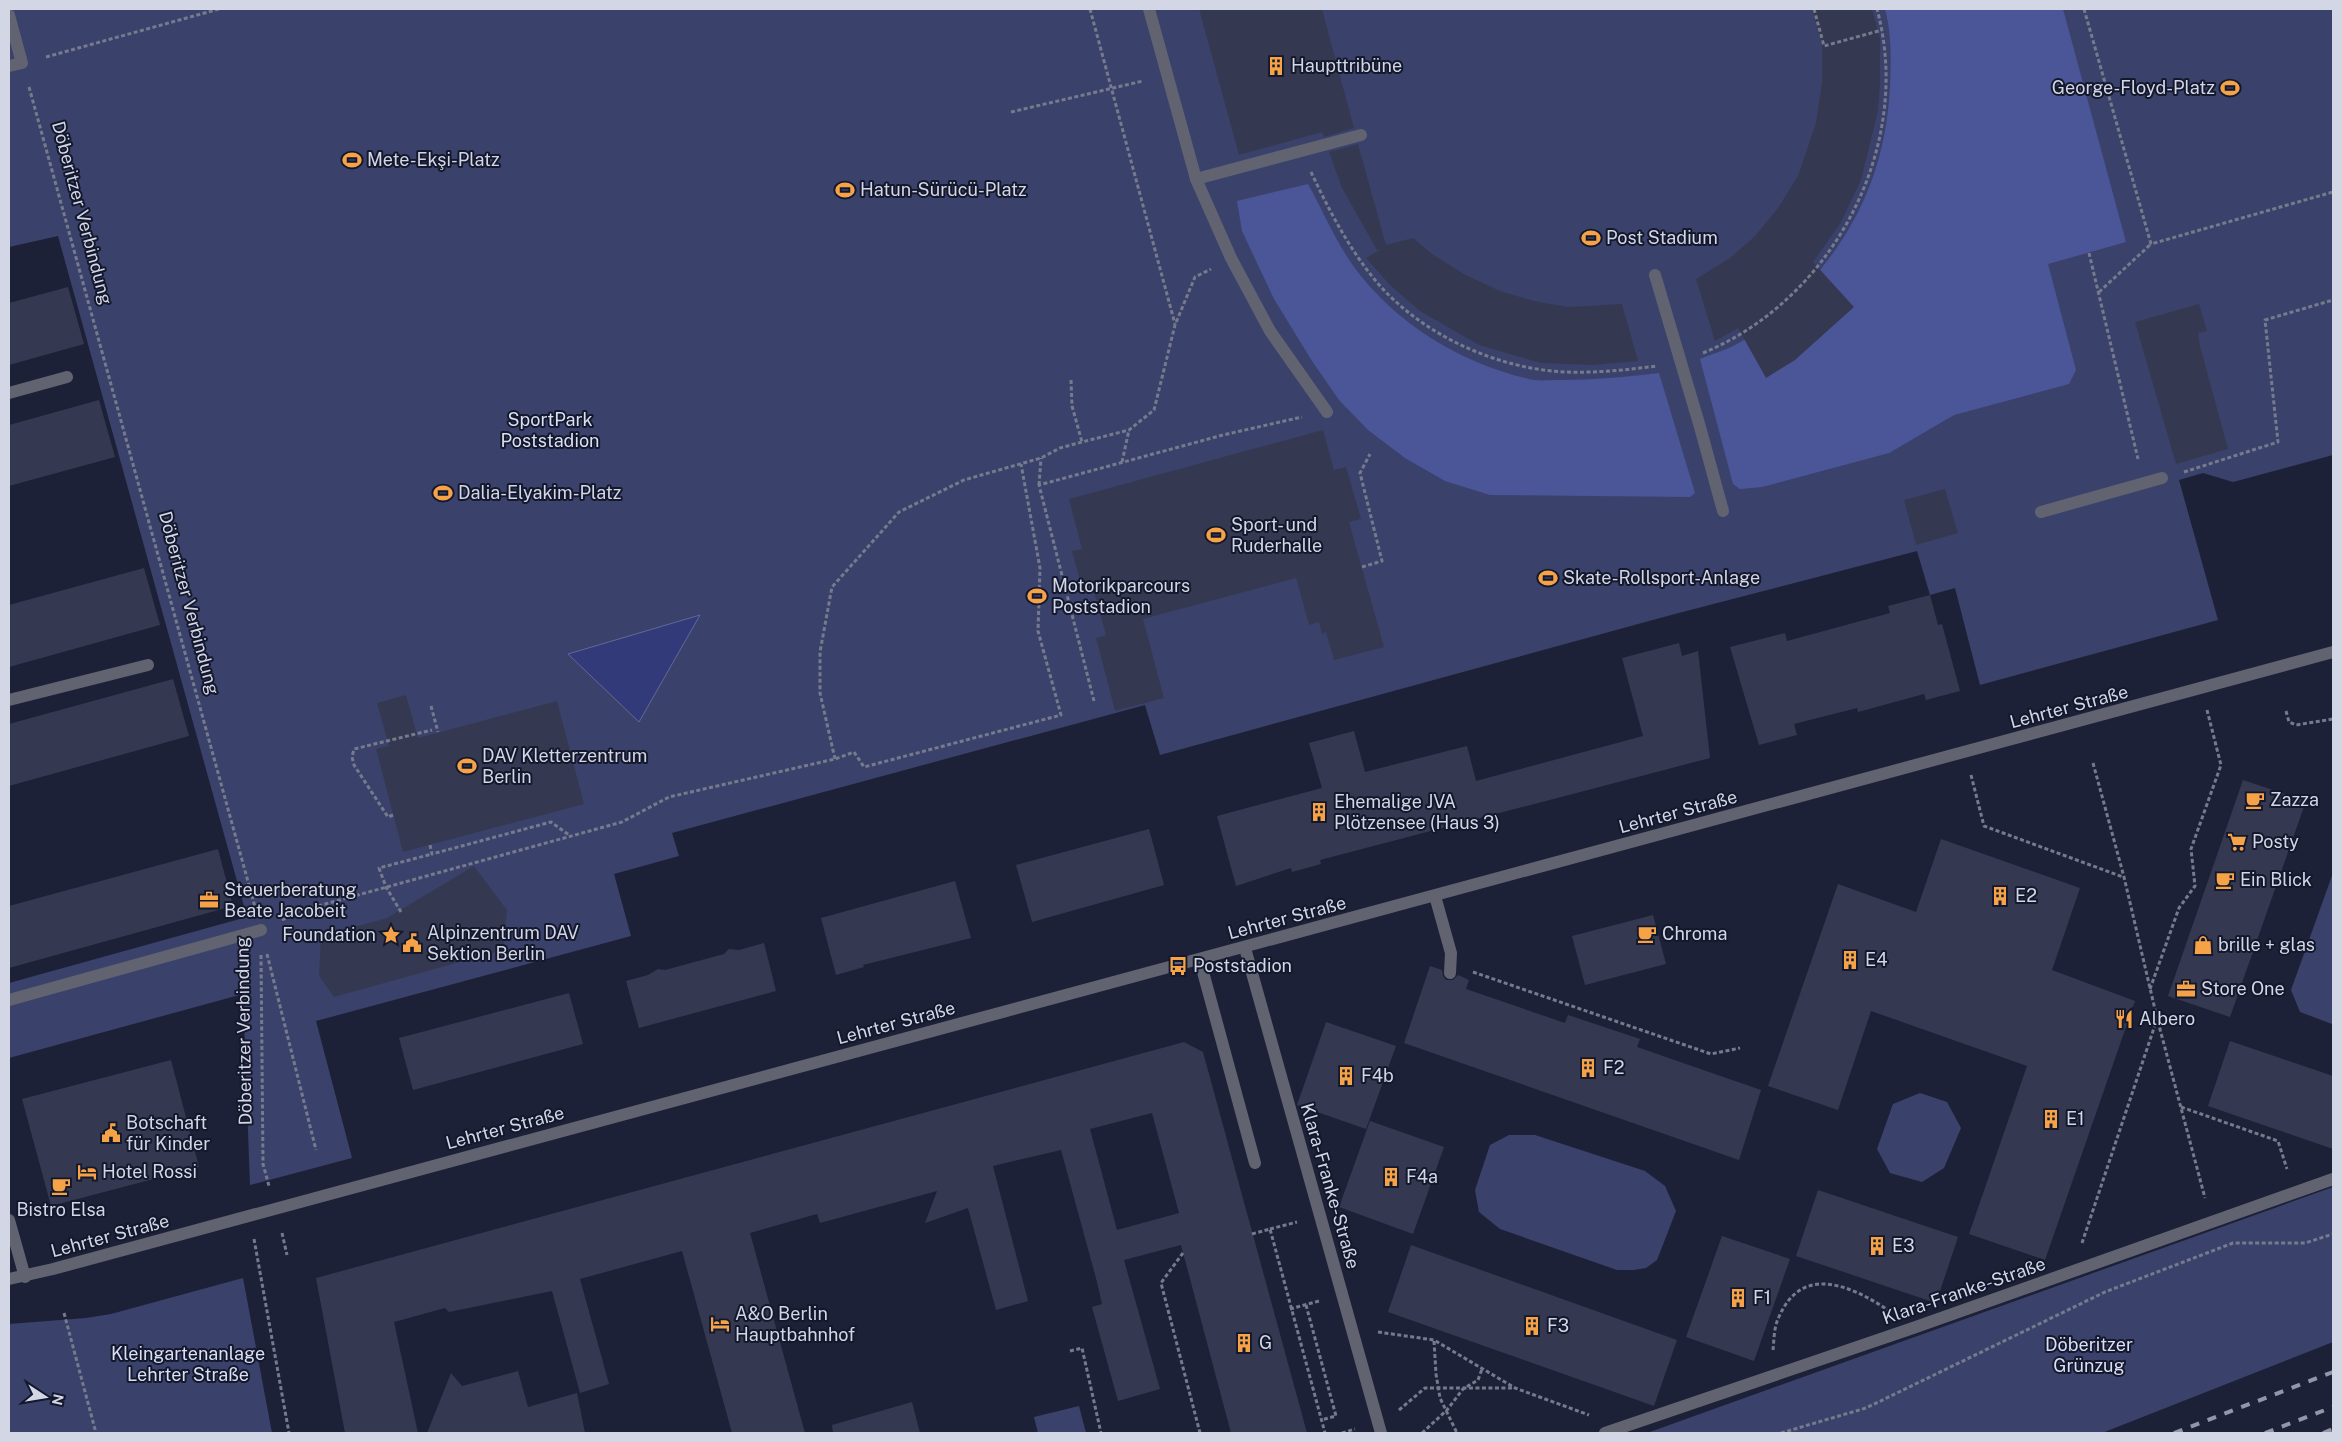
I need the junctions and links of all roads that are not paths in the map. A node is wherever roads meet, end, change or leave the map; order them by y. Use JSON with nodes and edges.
{"nodes":[{"id":1,"x":1150,"y":9,"type":"edge"},
{"id":2,"x":9,"y":15,"type":"edge"},
{"id":3,"x":9,"y":66,"type":"edge"},
{"id":4,"x":1361,"y":135,"type":"dead end"},
{"id":5,"x":1196,"y":179,"type":"junction"},
{"id":6,"x":1655,"y":275,"type":"dead end"},
{"id":7,"x":67,"y":377,"type":"dead end"},
{"id":8,"x":9,"y":393,"type":"edge"},
{"id":9,"x":1328,"y":412,"type":"road end"},
{"id":10,"x":2162,"y":478,"type":"road end"},
{"id":11,"x":1723,"y":511,"type":"dead end"},
{"id":12,"x":2042,"y":512,"type":"dead end"},
{"id":13,"x":2333,"y":652,"type":"edge"},
{"id":14,"x":148,"y":665,"type":"dead end"},
{"id":15,"x":9,"y":700,"type":"edge"},
{"id":16,"x":1435,"y":896,"type":"junction"},
{"id":17,"x":261,"y":930,"type":"road end"},
{"id":18,"x":1245,"y":948,"type":"junction"},
{"id":19,"x":1200,"y":961,"type":"junction"},
{"id":20,"x":1450,"y":973,"type":"dead end"},
{"id":21,"x":9,"y":1000,"type":"edge"},
{"id":22,"x":1255,"y":1163,"type":"dead end"},
{"id":23,"x":2330,"y":1180,"type":"edge"},
{"id":24,"x":9,"y":1220,"type":"edge"},
{"id":25,"x":24,"y":1277,"type":"junction"},
{"id":26,"x":9,"y":1279,"type":"edge"},
{"id":27,"x":1381,"y":1433,"type":"edge"},
{"id":28,"x":1605,"y":1433,"type":"edge"}],
"edges":[{"from":1,"to":5,"type":"street"},
{"from":2,"to":3,"type":"street"},
{"from":4,"to":5,"type":"street"},
{"from":5,"to":9,"type":"street"},
{"from":6,"to":11,"type":"street"},
{"from":7,"to":8,"type":"street"},
{"from":10,"to":12,"type":"street"},
{"from":13,"to":16,"type":"street","name":"Lehrter Straße"},
{"from":14,"to":15,"type":"street"},
{"from":16,"to":18,"type":"street","name":"Lehrter Straße"},
{"from":16,"to":20,"type":"street"},
{"from":17,"to":21,"type":"street"},
{"from":18,"to":19,"type":"street","name":"Lehrter Straße"},
{"from":18,"to":27,"type":"street","name":"Klara-Franke-Straße"},
{"from":19,"to":22,"type":"street"},
{"from":19,"to":25,"type":"street","name":"Lehrter Straße"},
{"from":23,"to":28,"type":"street","name":"Klara-Franke-Straße"},
{"from":24,"to":25,"type":"street"},
{"from":25,"to":26,"type":"street","name":"Lehrter Straße"}]}
